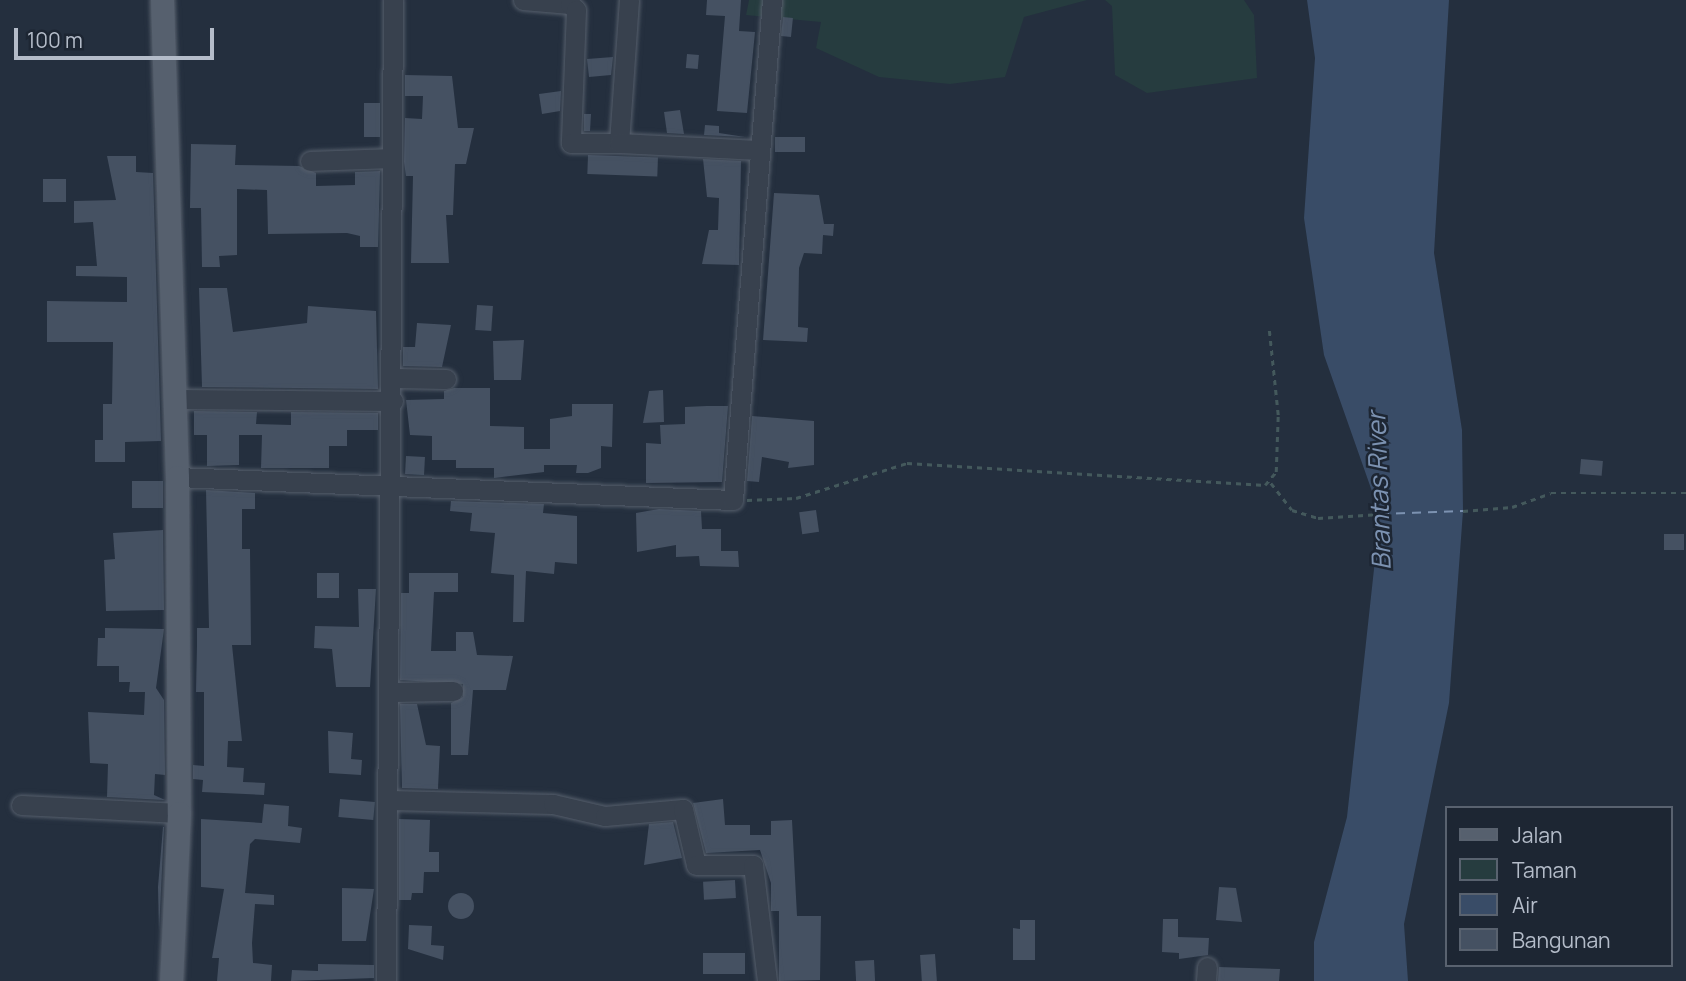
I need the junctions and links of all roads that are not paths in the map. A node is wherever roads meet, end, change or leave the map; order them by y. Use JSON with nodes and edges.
{"nodes":[{"id":1,"x":162,"y":0,"type":"edge"},
{"id":2,"x":393,"y":0,"type":"edge"},
{"id":3,"x":523,"y":0,"type":"edge"},
{"id":4,"x":629,"y":0,"type":"edge"},
{"id":5,"x":772,"y":0,"type":"edge"},
{"id":6,"x":619,"y":143,"type":"junction"},
{"id":7,"x":759,"y":150,"type":"junction"},
{"id":8,"x":391,"y":158,"type":"junction"},
{"id":9,"x":310,"y":161,"type":"dead end"},
{"id":10,"x":394,"y":378,"type":"junction"},
{"id":11,"x":446,"y":379,"type":"dead end"},
{"id":12,"x":176,"y":399,"type":"junction"},
{"id":13,"x":393,"y":401,"type":"junction"},
{"id":14,"x":177,"y":477,"type":"junction"},
{"id":15,"x":393,"y":486,"type":"junction"},
{"id":16,"x":453,"y":691,"type":"dead end"},
{"id":17,"x":390,"y":692,"type":"junction"},
{"id":18,"x":389,"y":800,"type":"junction"},
{"id":19,"x":21,"y":805,"type":"dead end"},
{"id":20,"x":179,"y":813,"type":"junction"},
{"id":21,"x":171,"y":981,"type":"edge"},
{"id":22,"x":386,"y":981,"type":"edge"},
{"id":23,"x":766,"y":981,"type":"edge"}],
"edges":[{"from":1,"to":12,"type":"main road"},
{"from":2,"to":8,"type":"street"},
{"from":3,"to":6,"type":"street"},
{"from":4,"to":6,"type":"street"},
{"from":5,"to":7,"type":"street"},
{"from":6,"to":7,"type":"street"},
{"from":7,"to":15,"type":"street"},
{"from":8,"to":9,"type":"street"},
{"from":8,"to":10,"type":"street"},
{"from":10,"to":11,"type":"street"},
{"from":10,"to":13,"type":"street"},
{"from":12,"to":13,"type":"street"},
{"from":12,"to":14,"type":"main road"},
{"from":13,"to":15,"type":"street"},
{"from":14,"to":15,"type":"street"},
{"from":14,"to":20,"type":"main road"},
{"from":15,"to":17,"type":"street"},
{"from":16,"to":17,"type":"street"},
{"from":17,"to":18,"type":"street"},
{"from":18,"to":22,"type":"street"},
{"from":18,"to":23,"type":"street"},
{"from":19,"to":20,"type":"street"},
{"from":20,"to":21,"type":"main road"}]}
